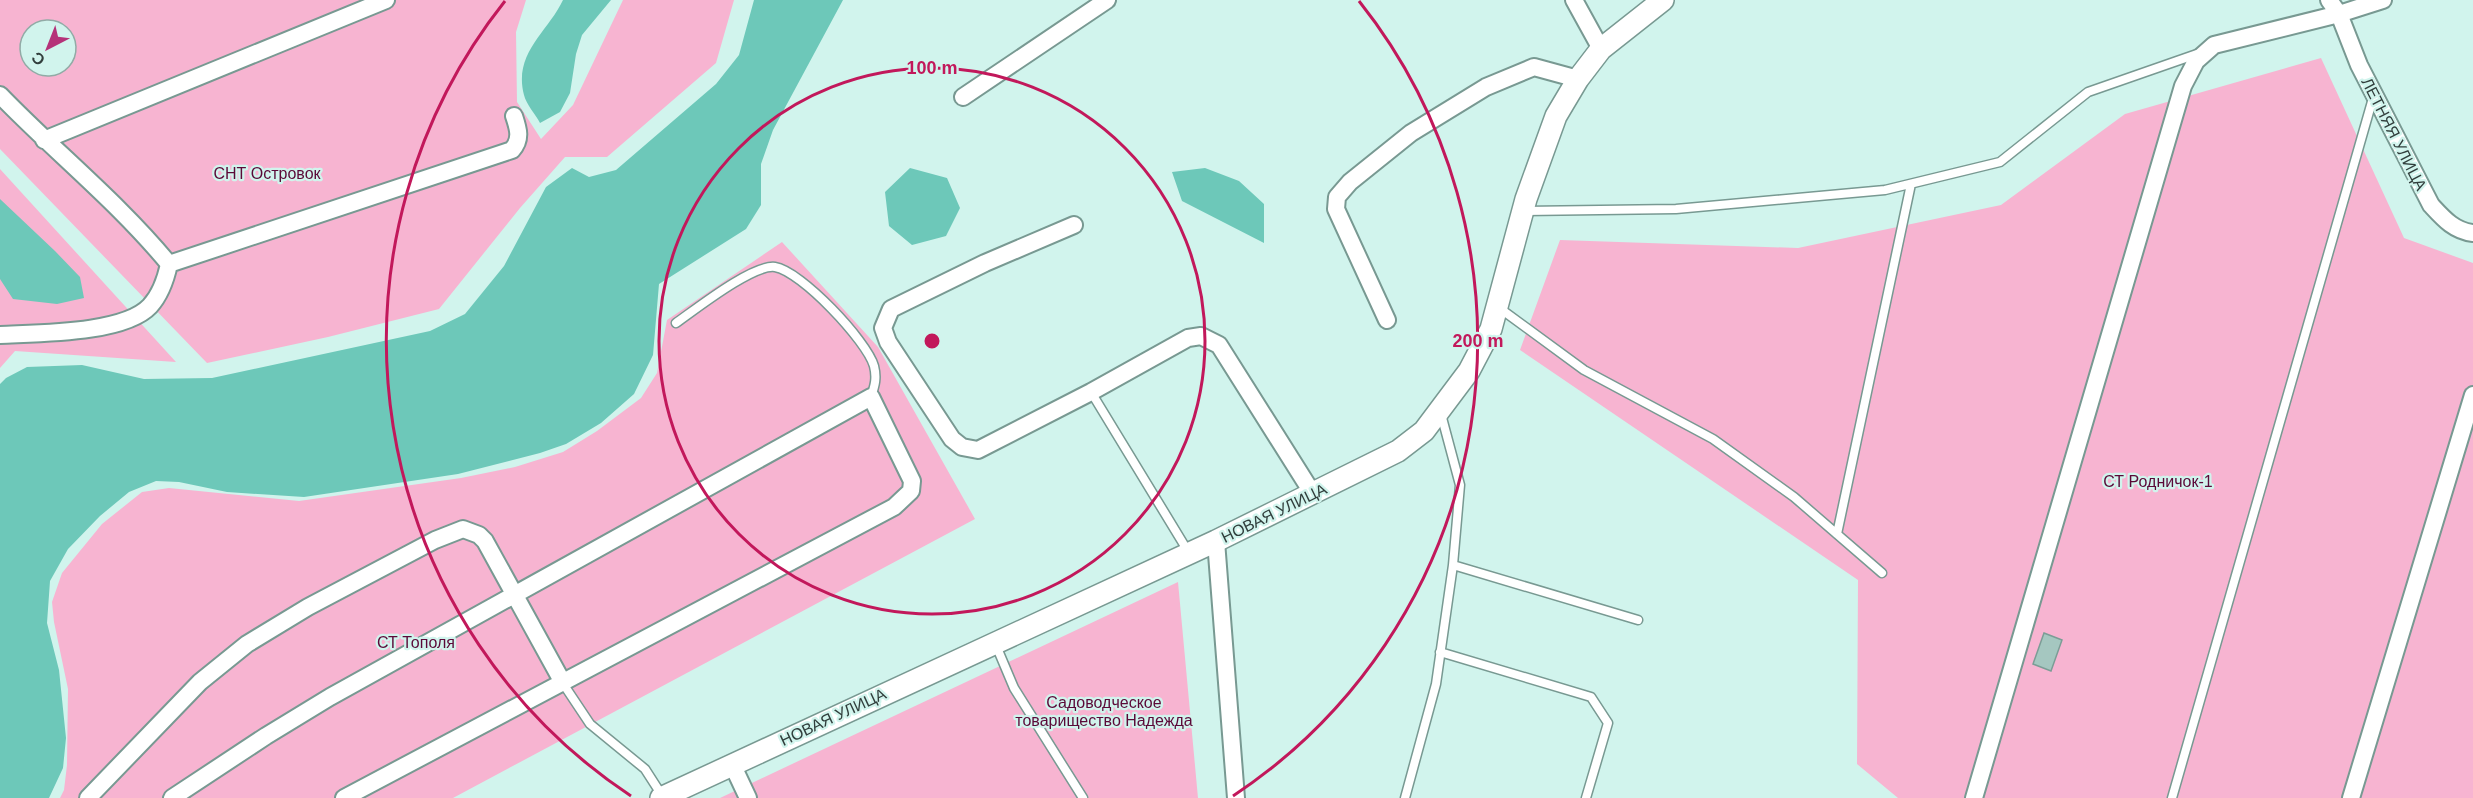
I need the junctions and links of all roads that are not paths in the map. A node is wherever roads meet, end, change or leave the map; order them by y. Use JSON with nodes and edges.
{"nodes":[{"id":1,"x":386,"y":0,"type":"edge"},
{"id":2,"x":1107,"y":0,"type":"edge"},
{"id":3,"x":1574,"y":0,"type":"edge"},
{"id":4,"x":1663,"y":0,"type":"edge"},
{"id":5,"x":2329,"y":0,"type":"edge"},
{"id":6,"x":2383,"y":0,"type":"edge"},
{"id":7,"x":2339,"y":14,"type":"junction"},
{"id":8,"x":1601,"y":49,"type":"junction"},
{"id":9,"x":2204,"y":52,"type":"junction"},
{"id":10,"x":1578,"y":79,"type":"junction"},
{"id":11,"x":0,"y":95,"type":"edge"},
{"id":12,"x":2374,"y":95,"type":"junction"},
{"id":13,"x":963,"y":97,"type":"dead end"},
{"id":14,"x":514,"y":116,"type":"dead end"},
{"id":15,"x":44,"y":140,"type":"junction"},
{"id":16,"x":1911,"y":184,"type":"junction"},
{"id":17,"x":1523,"y":211,"type":"junction"},
{"id":18,"x":1074,"y":225,"type":"dead end"},
{"id":19,"x":2473,"y":233,"type":"edge"},
{"id":20,"x":169,"y":264,"type":"junction"},
{"id":21,"x":1497,"y":306,"type":"junction"},
{"id":22,"x":1387,"y":320,"type":"dead end"},
{"id":23,"x":676,"y":323,"type":"dead end"},
{"id":24,"x":0,"y":334,"type":"edge"},
{"id":25,"x":1091,"y":392,"type":"junction"},
{"id":26,"x":2473,"y":395,"type":"edge"},
{"id":27,"x":871,"y":397,"type":"junction"},
{"id":28,"x":1440,"y":410,"type":"junction"},
{"id":29,"x":1313,"y":494,"type":"junction"},
{"id":30,"x":1837,"y":534,"type":"junction"},
{"id":31,"x":1216,"y":541,"type":"junction"},
{"id":32,"x":1189,"y":553,"type":"junction"},
{"id":33,"x":1453,"y":565,"type":"junction"},
{"id":34,"x":1882,"y":573,"type":"dead end"},
{"id":35,"x":514,"y":594,"type":"junction"},
{"id":36,"x":1638,"y":620,"type":"dead end"},
{"id":37,"x":995,"y":643,"type":"junction"},
{"id":38,"x":1440,"y":652,"type":"junction"},
{"id":39,"x":562,"y":681,"type":"junction"},
{"id":40,"x":732,"y":764,"type":"junction"},
{"id":41,"x":662,"y":797,"type":"edge"},
{"id":42,"x":88,"y":798,"type":"edge"},
{"id":43,"x":172,"y":798,"type":"edge"},
{"id":44,"x":344,"y":798,"type":"edge"},
{"id":45,"x":748,"y":798,"type":"edge"},
{"id":46,"x":1083,"y":798,"type":"edge"},
{"id":47,"x":1236,"y":798,"type":"edge"},
{"id":48,"x":1405,"y":798,"type":"edge"},
{"id":49,"x":1586,"y":798,"type":"edge"},
{"id":50,"x":1974,"y":798,"type":"edge"},
{"id":51,"x":2172,"y":798,"type":"edge"},
{"id":52,"x":2351,"y":798,"type":"edge"}],
"edges":[{"from":1,"to":15,"type":"street"},
{"from":2,"to":13,"type":"street"},
{"from":3,"to":8,"type":"street"},
{"from":4,"to":8,"type":"street","name":"НОВАЯ УЛИЦА"},
{"from":5,"to":7,"type":"street","name":"ЛЕТНЯЯ УЛИЦА"},
{"from":6,"to":7,"type":"street"},
{"from":7,"to":9,"type":"street"},
{"from":7,"to":12,"type":"street","name":"ЛЕТНЯЯ УЛИЦА"},
{"from":8,"to":10,"type":"street","name":"НОВАЯ УЛИЦА"},
{"from":9,"to":16,"type":"lane"},
{"from":9,"to":50,"type":"street"},
{"from":10,"to":17,"type":"street","name":"НОВАЯ УЛИЦА"},
{"from":10,"to":22,"type":"street"},
{"from":11,"to":15,"type":"street"},
{"from":12,"to":19,"type":"street","name":"ЛЕТНЯЯ УЛИЦА"},
{"from":12,"to":51,"type":"lane"},
{"from":14,"to":20,"type":"street"},
{"from":15,"to":20,"type":"street"},
{"from":16,"to":17,"type":"lane"},
{"from":16,"to":30,"type":"lane"},
{"from":17,"to":21,"type":"street","name":"НОВАЯ УЛИЦА"},
{"from":18,"to":25,"type":"street"},
{"from":20,"to":24,"type":"street"},
{"from":21,"to":28,"type":"street","name":"НОВАЯ УЛИЦА"},
{"from":21,"to":30,"type":"lane"},
{"from":23,"to":27,"type":"lane"},
{"from":25,"to":29,"type":"street"},
{"from":25,"to":32,"type":"lane"},
{"from":26,"to":52,"type":"street"},
{"from":27,"to":35,"type":"street"},
{"from":27,"to":39,"type":"street"},
{"from":28,"to":29,"type":"street","name":"НОВАЯ УЛИЦА"},
{"from":28,"to":33,"type":"lane"},
{"from":29,"to":31,"type":"street","name":"НОВАЯ УЛИЦА"},
{"from":30,"to":34,"type":"lane"},
{"from":31,"to":32,"type":"street","name":"НОВАЯ УЛИЦА"},
{"from":31,"to":47,"type":"street"},
{"from":32,"to":37,"type":"street","name":"НОВАЯ УЛИЦА"},
{"from":33,"to":36,"type":"lane"},
{"from":33,"to":38,"type":"lane"},
{"from":35,"to":39,"type":"street"},
{"from":35,"to":42,"type":"street"},
{"from":35,"to":43,"type":"street"},
{"from":37,"to":40,"type":"street","name":"НОВАЯ УЛИЦА"},
{"from":37,"to":46,"type":"lane"},
{"from":38,"to":48,"type":"lane"},
{"from":38,"to":49,"type":"lane"},
{"from":39,"to":41,"type":"lane"},
{"from":39,"to":44,"type":"street"},
{"from":40,"to":41,"type":"street","name":"НОВАЯ УЛИЦА"},
{"from":40,"to":45,"type":"street"}]}
